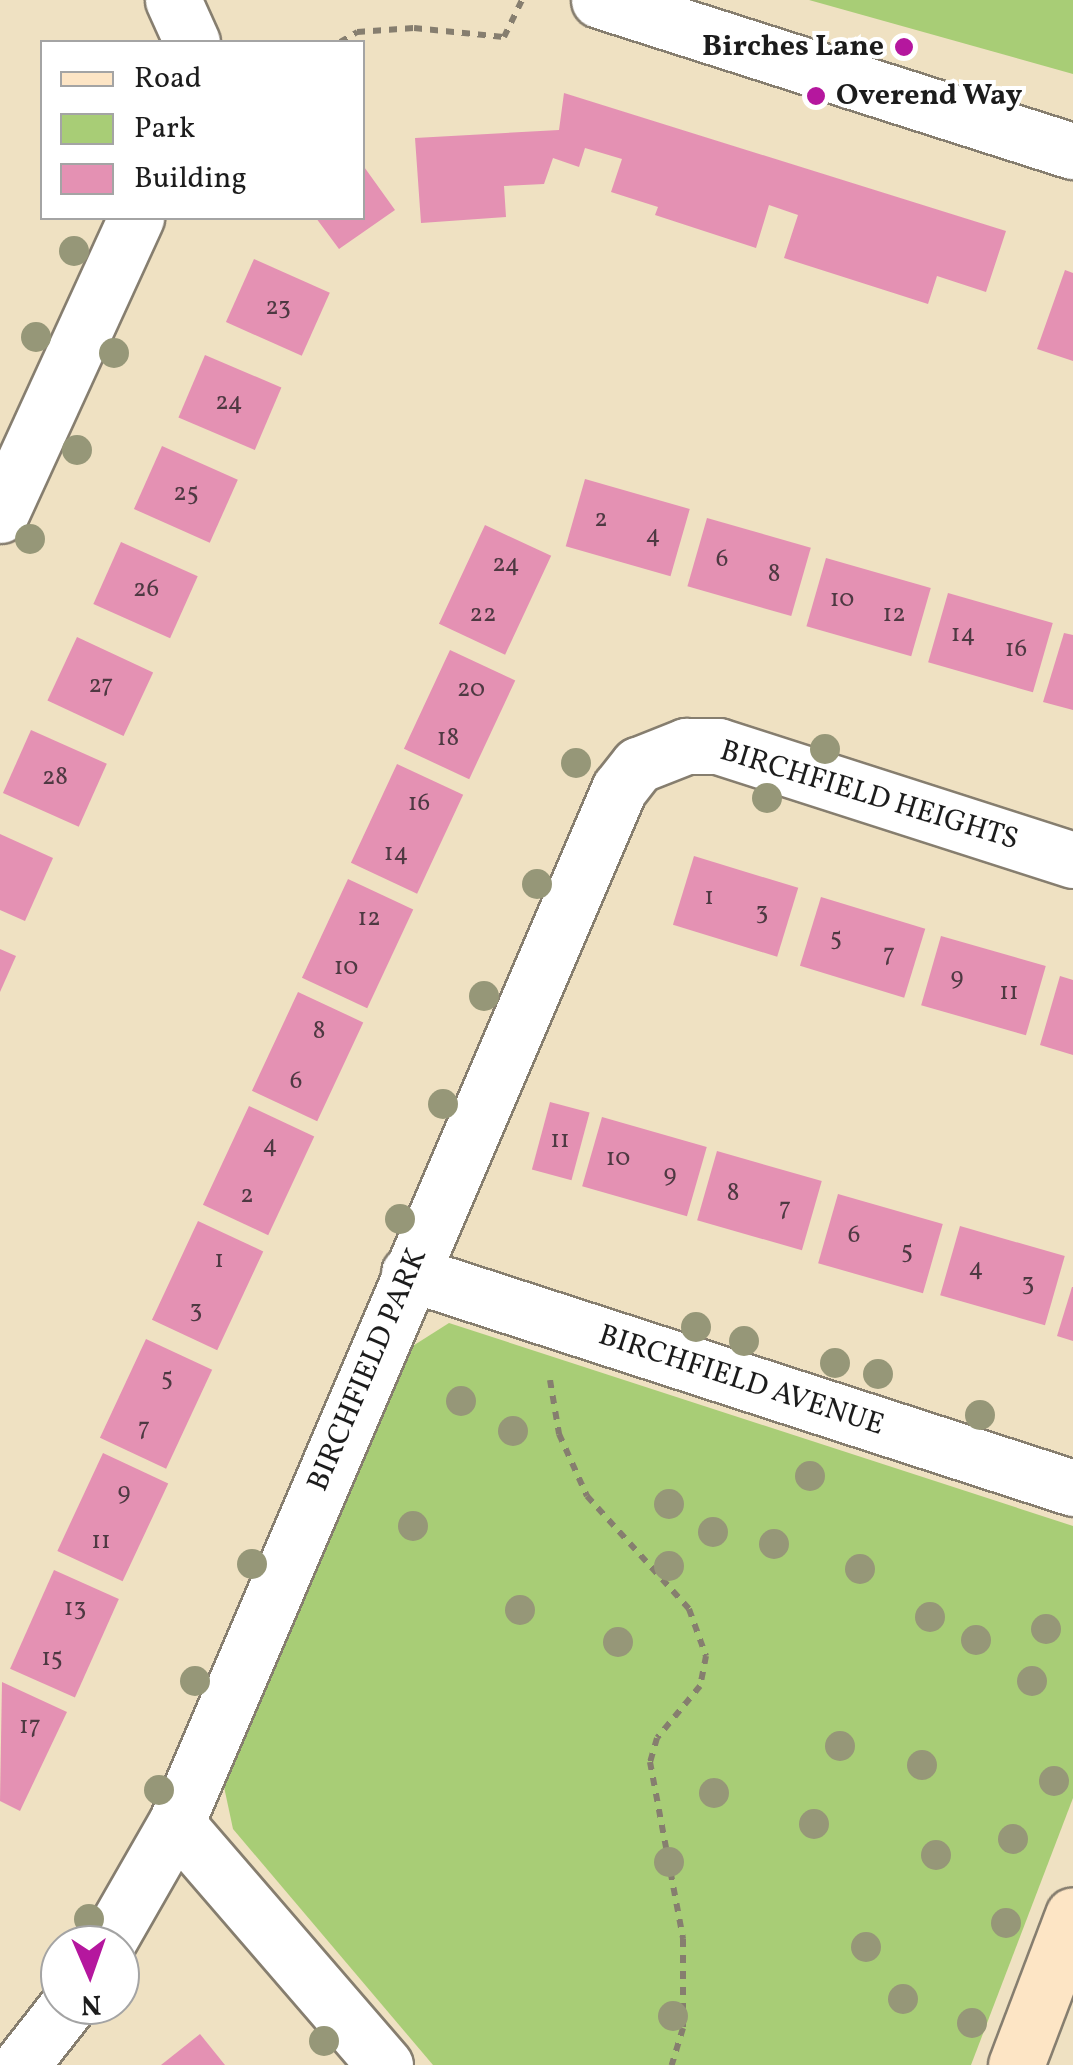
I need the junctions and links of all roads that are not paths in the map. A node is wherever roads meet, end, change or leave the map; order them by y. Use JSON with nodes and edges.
{"nodes":[{"id":1,"x":173,"y":0,"type":"edge"},
{"id":2,"x":599,"y":0,"type":"edge"},
{"id":3,"x":191,"y":40,"type":"edge"},
{"id":4,"x":1073,"y":151,"type":"edge"},
{"id":5,"x":135,"y":220,"type":"edge"},
{"id":6,"x":0,"y":515,"type":"edge"},
{"id":7,"x":619,"y":789,"type":"joint"},
{"id":8,"x":1073,"y":860,"type":"edge"},
{"id":9,"x":409,"y":1274,"type":"junction"},
{"id":10,"x":1073,"y":1488,"type":"edge"},
{"id":11,"x":176,"y":1823,"type":"junction"},
{"id":12,"x":1073,"y":1914,"type":"edge"},
{"id":13,"x":117,"y":1925,"type":"edge"},
{"id":14,"x":52,"y":2025,"type":"edge"},
{"id":15,"x":21,"y":2065,"type":"edge"},
{"id":16,"x":385,"y":2065,"type":"edge"},
{"id":17,"x":1016,"y":2065,"type":"edge"}],
"edges":[{"from":1,"to":3,"type":"street"},
{"from":2,"to":4,"type":"street"},
{"from":5,"to":6,"type":"street"},
{"from":7,"to":8,"type":"street","name":"BIRCHFIELD HEIGHTS"},
{"from":7,"to":9,"type":"street","name":"BIRCHFIELD PARK"},
{"from":9,"to":10,"type":"street","name":"BIRCHFIELD AVENUE"},
{"from":9,"to":11,"type":"street","name":"BIRCHFIELD PARK"},
{"from":11,"to":13,"type":"street","name":"BIRCHFIELD PARK"},
{"from":11,"to":16,"type":"street"},
{"from":12,"to":17,"type":"main road"},
{"from":14,"to":15,"type":"street"}]}
